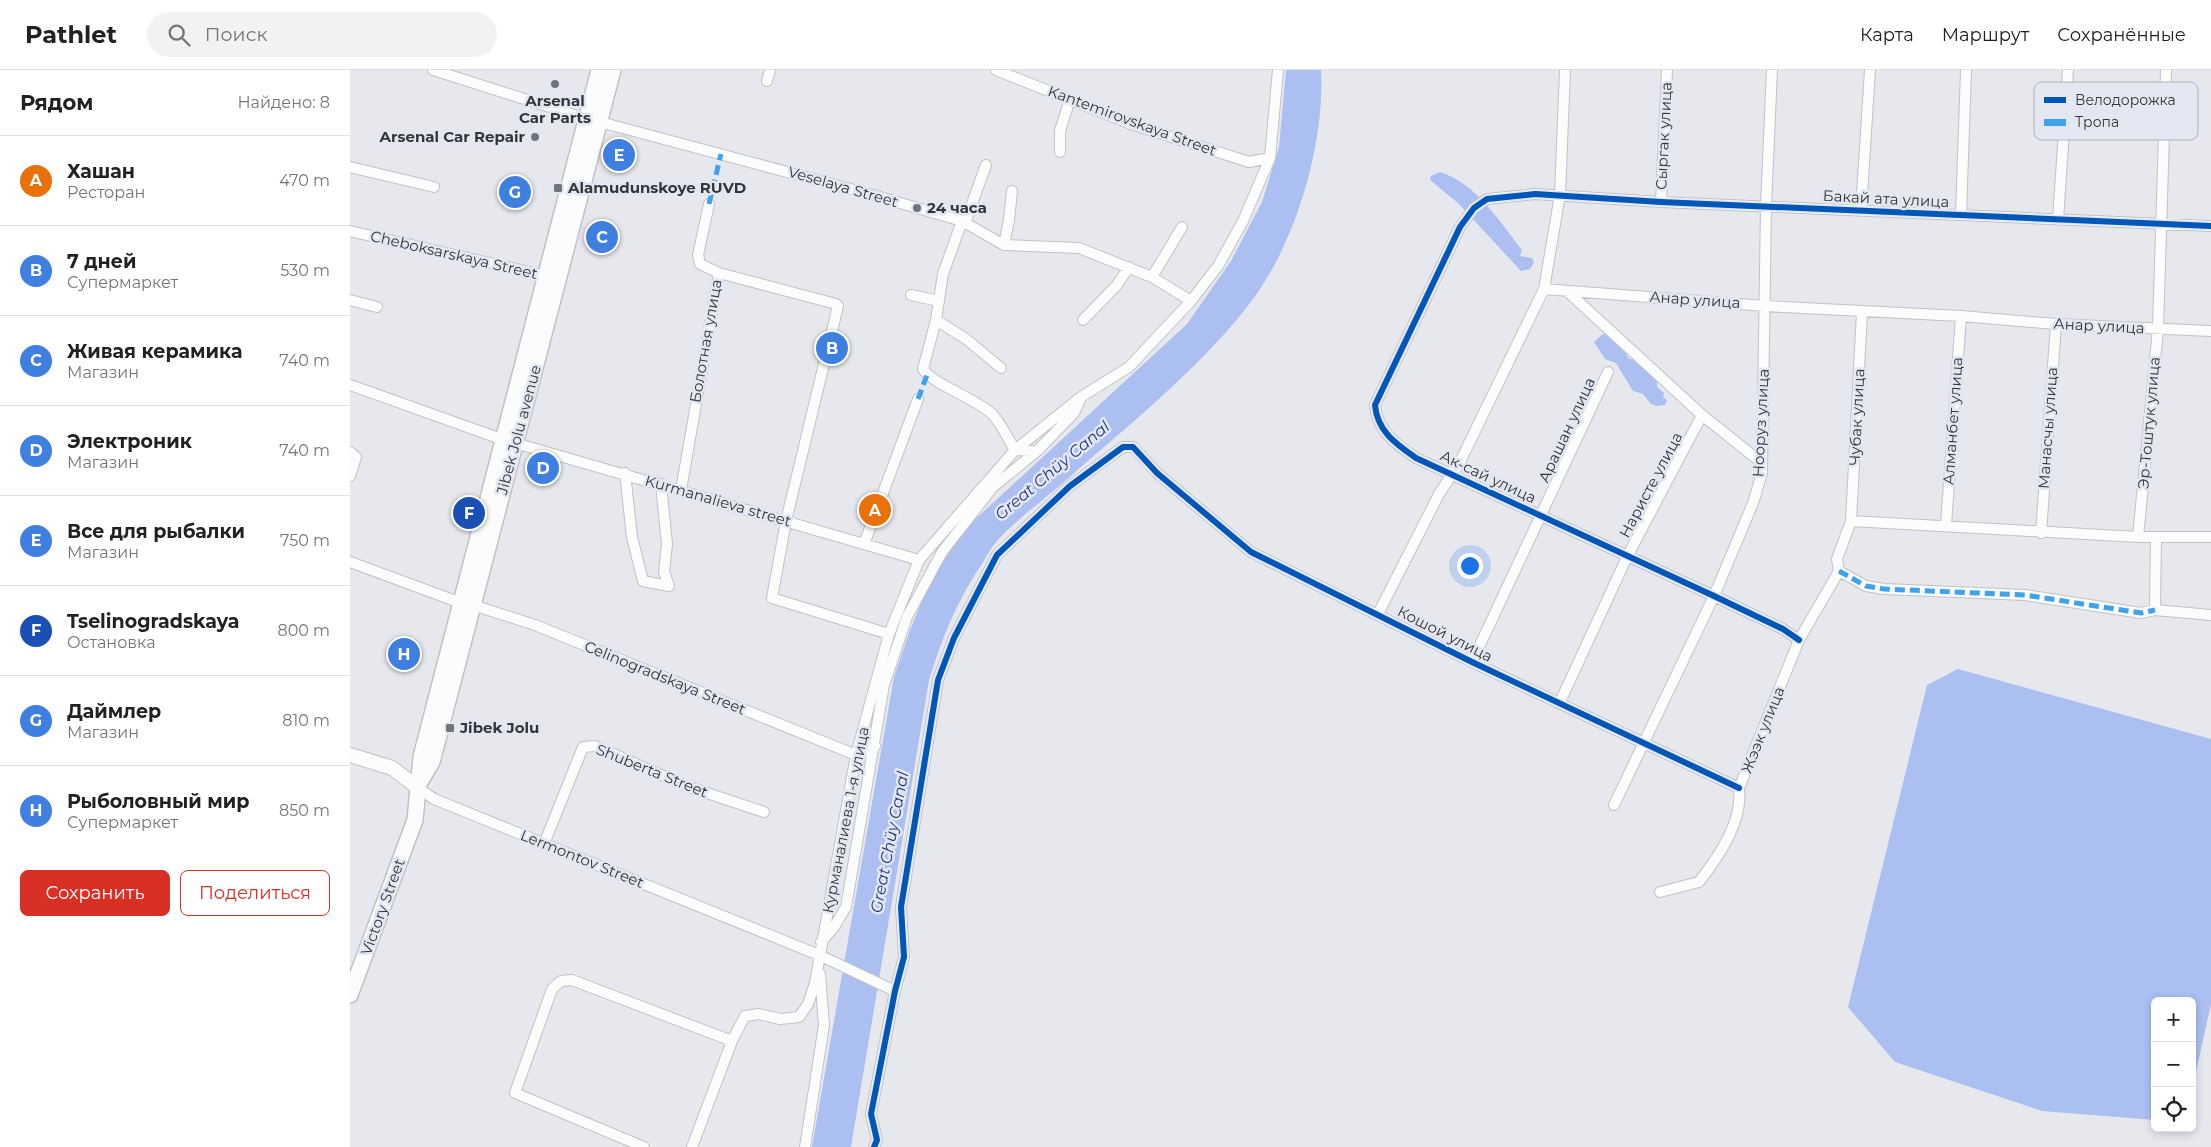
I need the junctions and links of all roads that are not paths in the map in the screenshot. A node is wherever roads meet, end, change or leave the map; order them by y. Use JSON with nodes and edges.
{"nodes":[{"id":1,"x":433,"y":70,"type":"edge"},
{"id":2,"x":600,"y":70,"type":"edge"},
{"id":3,"x":613,"y":70,"type":"edge"},
{"id":4,"x":770,"y":70,"type":"edge"},
{"id":5,"x":996,"y":70,"type":"edge"},
{"id":6,"x":1278,"y":70,"type":"edge"},
{"id":7,"x":1565,"y":70,"type":"edge"},
{"id":8,"x":1667,"y":70,"type":"edge"},
{"id":9,"x":1772,"y":70,"type":"edge"},
{"id":10,"x":1870,"y":70,"type":"edge"},
{"id":11,"x":1966,"y":70,"type":"edge"},
{"id":12,"x":767,"y":81,"type":"dead end"},
{"id":13,"x":1070,"y":99,"type":"junction"},
{"id":14,"x":594,"y":121,"type":"junction"},
{"id":15,"x":2063,"y":140,"type":"edge"},
{"id":16,"x":2163,"y":140,"type":"edge"},
{"id":17,"x":1060,"y":152,"type":"dead end"},
{"id":18,"x":1270,"y":158,"type":"junction"},
{"id":19,"x":986,"y":165,"type":"dead end"},
{"id":20,"x":350,"y":167,"type":"edge"},
{"id":21,"x":434,"y":187,"type":"dead end"},
{"id":22,"x":1012,"y":191,"type":"dead end"},
{"id":23,"x":1560,"y":195,"type":"junction"},
{"id":24,"x":1661,"y":202,"type":"junction"},
{"id":25,"x":708,"y":204,"type":"dead end"},
{"id":26,"x":1766,"y":206,"type":"junction"},
{"id":27,"x":1861,"y":210,"type":"junction"},
{"id":28,"x":1961,"y":215,"type":"junction"},
{"id":29,"x":2058,"y":220,"type":"junction"},
{"id":30,"x":964,"y":222,"type":"junction"},
{"id":31,"x":2160,"y":225,"type":"junction"},
{"id":32,"x":2211,"y":226,"type":"edge"},
{"id":33,"x":1182,"y":227,"type":"dead end"},
{"id":34,"x":350,"y":231,"type":"edge"},
{"id":35,"x":1004,"y":245,"type":"junction"},
{"id":36,"x":1130,"y":266,"type":"junction"},
{"id":37,"x":719,"y":273,"type":"junction"},
{"id":38,"x":553,"y":277,"type":"junction"},
{"id":39,"x":1152,"y":277,"type":"junction"},
{"id":40,"x":1544,"y":289,"type":"junction"},
{"id":41,"x":1568,"y":290,"type":"junction"},
{"id":42,"x":911,"y":295,"type":"dead end"},
{"id":43,"x":350,"y":300,"type":"edge"},
{"id":44,"x":939,"y":301,"type":"junction"},
{"id":45,"x":1191,"y":301,"type":"junction"},
{"id":46,"x":1765,"y":306,"type":"junction"},
{"id":47,"x":377,"y":307,"type":"dead end"},
{"id":48,"x":1862,"y":312,"type":"junction"},
{"id":49,"x":1961,"y":316,"type":"junction"},
{"id":50,"x":936,"y":320,"type":"junction"},
{"id":51,"x":1083,"y":320,"type":"dead end"},
{"id":52,"x":2056,"y":324,"type":"junction"},
{"id":53,"x":2158,"y":328,"type":"junction"},
{"id":54,"x":2211,"y":331,"type":"edge"},
{"id":55,"x":1002,"y":368,"type":"dead end"},
{"id":56,"x":1608,"y":372,"type":"dead end"},
{"id":57,"x":350,"y":384,"type":"edge"},
{"id":58,"x":1081,"y":397,"type":"junction"},
{"id":59,"x":918,"y":399,"type":"dead end"},
{"id":60,"x":1702,"y":415,"type":"junction"},
{"id":61,"x":510,"y":442,"type":"junction"},
{"id":62,"x":1015,"y":450,"type":"junction"},
{"id":63,"x":1037,"y":451,"type":"junction"},
{"id":64,"x":350,"y":452,"type":"edge"},
{"id":65,"x":1762,"y":463,"type":"junction"},
{"id":66,"x":625,"y":473,"type":"junction"},
{"id":67,"x":1452,"y":474,"type":"junction"},
{"id":68,"x":350,"y":476,"type":"edge"},
{"id":69,"x":661,"y":484,"type":"junction"},
{"id":70,"x":681,"y":490,"type":"junction"},
{"id":71,"x":1541,"y":515,"type":"junction"},
{"id":72,"x":786,"y":521,"type":"junction"},
{"id":73,"x":1851,"y":522,"type":"junction"},
{"id":74,"x":1946,"y":525,"type":"junction"},
{"id":75,"x":2041,"y":533,"type":"junction"},
{"id":76,"x":2138,"y":537,"type":"junction"},
{"id":77,"x":2156,"y":538,"type":"junction"},
{"id":78,"x":2211,"y":538,"type":"edge"},
{"id":79,"x":864,"y":544,"type":"junction"},
{"id":80,"x":942,"y":552,"type":"junction"},
{"id":81,"x":1627,"y":557,"type":"junction"},
{"id":82,"x":919,"y":560,"type":"junction"},
{"id":83,"x":350,"y":562,"type":"edge"},
{"id":84,"x":1840,"y":571,"type":"junction"},
{"id":85,"x":1714,"y":596,"type":"junction"},
{"id":86,"x":467,"y":604,"type":"junction"},
{"id":87,"x":2156,"y":610,"type":"junction"},
{"id":88,"x":1378,"y":614,"type":"junction"},
{"id":89,"x":2211,"y":615,"type":"edge"},
{"id":90,"x":889,"y":634,"type":"junction"},
{"id":91,"x":1800,"y":640,"type":"junction"},
{"id":92,"x":1472,"y":662,"type":"junction"},
{"id":93,"x":1560,"y":702,"type":"junction"},
{"id":94,"x":1645,"y":743,"type":"junction"},
{"id":95,"x":875,"y":746,"type":"junction"},
{"id":96,"x":350,"y":755,"type":"edge"},
{"id":97,"x":856,"y":755,"type":"junction"},
{"id":98,"x":417,"y":788,"type":"junction"},
{"id":99,"x":1739,"y":788,"type":"junction"},
{"id":100,"x":1614,"y":806,"type":"dead end"},
{"id":101,"x":764,"y":812,"type":"dead end"},
{"id":102,"x":415,"y":820,"type":"joint"},
{"id":103,"x":544,"y":844,"type":"junction"},
{"id":104,"x":1660,"y":892,"type":"dead end"},
{"id":105,"x":822,"y":942,"type":"junction"},
{"id":106,"x":819,"y":955,"type":"junction"},
{"id":107,"x":891,"y":989,"type":"junction"},
{"id":108,"x":350,"y":995,"type":"edge"},
{"id":109,"x":732,"y":1041,"type":"junction"},
{"id":110,"x":644,"y":1147,"type":"edge"},
{"id":111,"x":692,"y":1147,"type":"edge"},
{"id":112,"x":805,"y":1147,"type":"edge"},
{"id":113,"x":874,"y":1147,"type":"edge"}],
"edges":[{"from":1,"to":14,"type":"street","name":"Veselaya Street"},
{"from":2,"to":14,"type":"main road","name":"Jibek Jolu avenue"},
{"from":3,"to":14,"type":"main road","name":"Jibek Jolu avenue"},
{"from":4,"to":12,"type":"street"},
{"from":5,"to":13,"type":"street","name":"Kantemirovskaya Street"},
{"from":6,"to":18,"type":"street","name":"Курманалиева 1-я улица"},
{"from":7,"to":23,"type":"street"},
{"from":8,"to":24,"type":"street","name":"Сыргак улица"},
{"from":9,"to":26,"type":"street","name":"Нооруз улица"},
{"from":10,"to":27,"type":"street"},
{"from":11,"to":28,"type":"street"},
{"from":13,"to":17,"type":"street"},
{"from":13,"to":18,"type":"street","name":"Kantemirovskaya Street"},
{"from":14,"to":30,"type":"street","name":"Veselaya Street"},
{"from":14,"to":38,"type":"main road","name":"Jibek Jolu avenue"},
{"from":15,"to":29,"type":"street"},
{"from":16,"to":31,"type":"street","name":"Эр-Тоштук улица"},
{"from":18,"to":45,"type":"street","name":"Курманалиева 1-я улица"},
{"from":19,"to":30,"type":"street"},
{"from":20,"to":21,"type":"street"},
{"from":22,"to":35,"type":"street"},
{"from":23,"to":24,"type":"street","name":"Бакай ата улица"},
{"from":23,"to":40,"type":"street"},
{"from":23,"to":67,"type":"street","name":"Ак-сай улица"},
{"from":24,"to":26,"type":"street","name":"Бакай ата улица"},
{"from":25,"to":37,"type":"street","name":"Болотная улица"},
{"from":26,"to":27,"type":"street","name":"Бакай ата улица"},
{"from":26,"to":46,"type":"street","name":"Нооруз улица"},
{"from":27,"to":28,"type":"street","name":"Бакай ата улица"},
{"from":28,"to":29,"type":"street","name":"Бакай ата улица"},
{"from":29,"to":31,"type":"street","name":"Бакай ата улица"},
{"from":30,"to":35,"type":"street","name":"Veselaya Street"},
{"from":30,"to":44,"type":"street"},
{"from":31,"to":32,"type":"street","name":"Бакай ата улица"},
{"from":31,"to":53,"type":"street","name":"Эр-Тоштук улица"},
{"from":33,"to":39,"type":"street"},
{"from":34,"to":38,"type":"street","name":"Cheboksarskaya Street"},
{"from":35,"to":36,"type":"street","name":"Veselaya Street"},
{"from":36,"to":39,"type":"street","name":"Veselaya Street"},
{"from":36,"to":51,"type":"street"},
{"from":37,"to":70,"type":"street","name":"Болотная улица"},
{"from":37,"to":72,"type":"street"},
{"from":38,"to":61,"type":"main road","name":"Jibek Jolu avenue"},
{"from":39,"to":45,"type":"street","name":"Veselaya Street"},
{"from":40,"to":41,"type":"street","name":"Анар улица"},
{"from":40,"to":67,"type":"street"},
{"from":41,"to":46,"type":"street","name":"Анар улица"},
{"from":41,"to":60,"type":"street"},
{"from":42,"to":44,"type":"street"},
{"from":43,"to":47,"type":"street"},
{"from":44,"to":50,"type":"street"},
{"from":45,"to":58,"type":"street","name":"Курманалиева 1-я улица"},
{"from":46,"to":48,"type":"street","name":"Анар улица"},
{"from":46,"to":65,"type":"street","name":"Нооруз улица"},
{"from":48,"to":49,"type":"street","name":"Анар улица"},
{"from":48,"to":73,"type":"street","name":"Чубак улица"},
{"from":49,"to":52,"type":"street","name":"Анар улица"},
{"from":49,"to":74,"type":"street","name":"Алманбет улица"},
{"from":50,"to":55,"type":"street"},
{"from":50,"to":62,"type":"street"},
{"from":52,"to":53,"type":"street","name":"Анар улица"},
{"from":52,"to":75,"type":"street","name":"Манасчы улица"},
{"from":53,"to":54,"type":"street","name":"Анар улица"},
{"from":53,"to":76,"type":"street","name":"Эр-Тоштук улица"},
{"from":56,"to":71,"type":"street","name":"Арашан улица"},
{"from":57,"to":61,"type":"street","name":"Kurmanalieva street"},
{"from":58,"to":62,"type":"street","name":"Курманалиева 1-я улица"},
{"from":58,"to":63,"type":"street"},
{"from":59,"to":79,"type":"street"},
{"from":60,"to":65,"type":"street"},
{"from":60,"to":81,"type":"street","name":"Наристе улица"},
{"from":61,"to":66,"type":"street","name":"Kurmanalieva street"},
{"from":61,"to":86,"type":"main road","name":"Jibek Jolu avenue"},
{"from":62,"to":63,"type":"street"},
{"from":62,"to":82,"type":"street","name":"Курманалиева 1-я улица"},
{"from":63,"to":80,"type":"street"},
{"from":64,"to":68,"type":"street"},
{"from":65,"to":85,"type":"street","name":"Нооруз улица"},
{"from":66,"to":69,"type":"street","name":"Kurmanalieva street"},
{"from":66,"to":69,"type":"street"},
{"from":67,"to":71,"type":"street","name":"Ак-сай улица"},
{"from":67,"to":88,"type":"street"},
{"from":69,"to":70,"type":"street","name":"Kurmanalieva street"},
{"from":70,"to":72,"type":"street","name":"Kurmanalieva street"},
{"from":71,"to":81,"type":"street","name":"Ак-сай улица"},
{"from":71,"to":92,"type":"street","name":"Арашан улица"},
{"from":72,"to":79,"type":"street","name":"Kurmanalieva street"},
{"from":72,"to":90,"type":"street"},
{"from":73,"to":74,"type":"street"},
{"from":73,"to":84,"type":"street","name":"Жээк улица"},
{"from":74,"to":75,"type":"street"},
{"from":75,"to":76,"type":"street"},
{"from":76,"to":77,"type":"street"},
{"from":77,"to":78,"type":"street"},
{"from":77,"to":87,"type":"street"},
{"from":79,"to":82,"type":"street","name":"Kurmanalieva street"},
{"from":80,"to":82,"type":"street"},
{"from":80,"to":95,"type":"street"},
{"from":81,"to":85,"type":"street","name":"Ак-сай улица"},
{"from":81,"to":93,"type":"street","name":"Наристе улица"},
{"from":82,"to":90,"type":"street","name":"Курманалиева 1-я улица"},
{"from":83,"to":86,"type":"street","name":"Celinogradskaya Street"},
{"from":84,"to":87,"type":"street"},
{"from":84,"to":91,"type":"street","name":"Жээк улица"},
{"from":85,"to":91,"type":"street","name":"Ак-сай улица"},
{"from":85,"to":94,"type":"street","name":"Нооруз улица"},
{"from":86,"to":97,"type":"street","name":"Celinogradskaya Street"},
{"from":86,"to":98,"type":"main road","name":"Jibek Jolu avenue"},
{"from":87,"to":89,"type":"street"},
{"from":88,"to":92,"type":"street","name":"Кошой улица"},
{"from":88,"to":107,"type":"street","name":"Кошой улица"},
{"from":90,"to":97,"type":"street","name":"Курманалиева 1-я улица"},
{"from":91,"to":99,"type":"street","name":"Жээк улица"},
{"from":92,"to":93,"type":"street","name":"Кошой улица"},
{"from":93,"to":94,"type":"street","name":"Кошой улица"},
{"from":94,"to":99,"type":"street","name":"Кошой улица"},
{"from":94,"to":100,"type":"street","name":"Нооруз улица"},
{"from":95,"to":97,"type":"street"},
{"from":95,"to":105,"type":"street"},
{"from":96,"to":98,"type":"main road","name":"Lermontov Street"},
{"from":97,"to":105,"type":"street","name":"Курманалиева 1-я улица"},
{"from":98,"to":102,"type":"main road","name":"Jibek Jolu avenue"},
{"from":98,"to":103,"type":"street","name":"Lermontov Street"},
{"from":99,"to":104,"type":"street","name":"Жээк улица"},
{"from":101,"to":103,"type":"street","name":"Shuberta Street"},
{"from":102,"to":108,"type":"main road","name":"Victory Street"},
{"from":103,"to":106,"type":"street","name":"Lermontov Street"},
{"from":105,"to":106,"type":"street","name":"Курманалиева 1-я улица"},
{"from":106,"to":107,"type":"street","name":"Lermontov Street"},
{"from":106,"to":109,"type":"street"},
{"from":106,"to":112,"type":"street"},
{"from":107,"to":113,"type":"street","name":"Кошой улица"},
{"from":109,"to":110,"type":"street"},
{"from":109,"to":111,"type":"street"}]}
